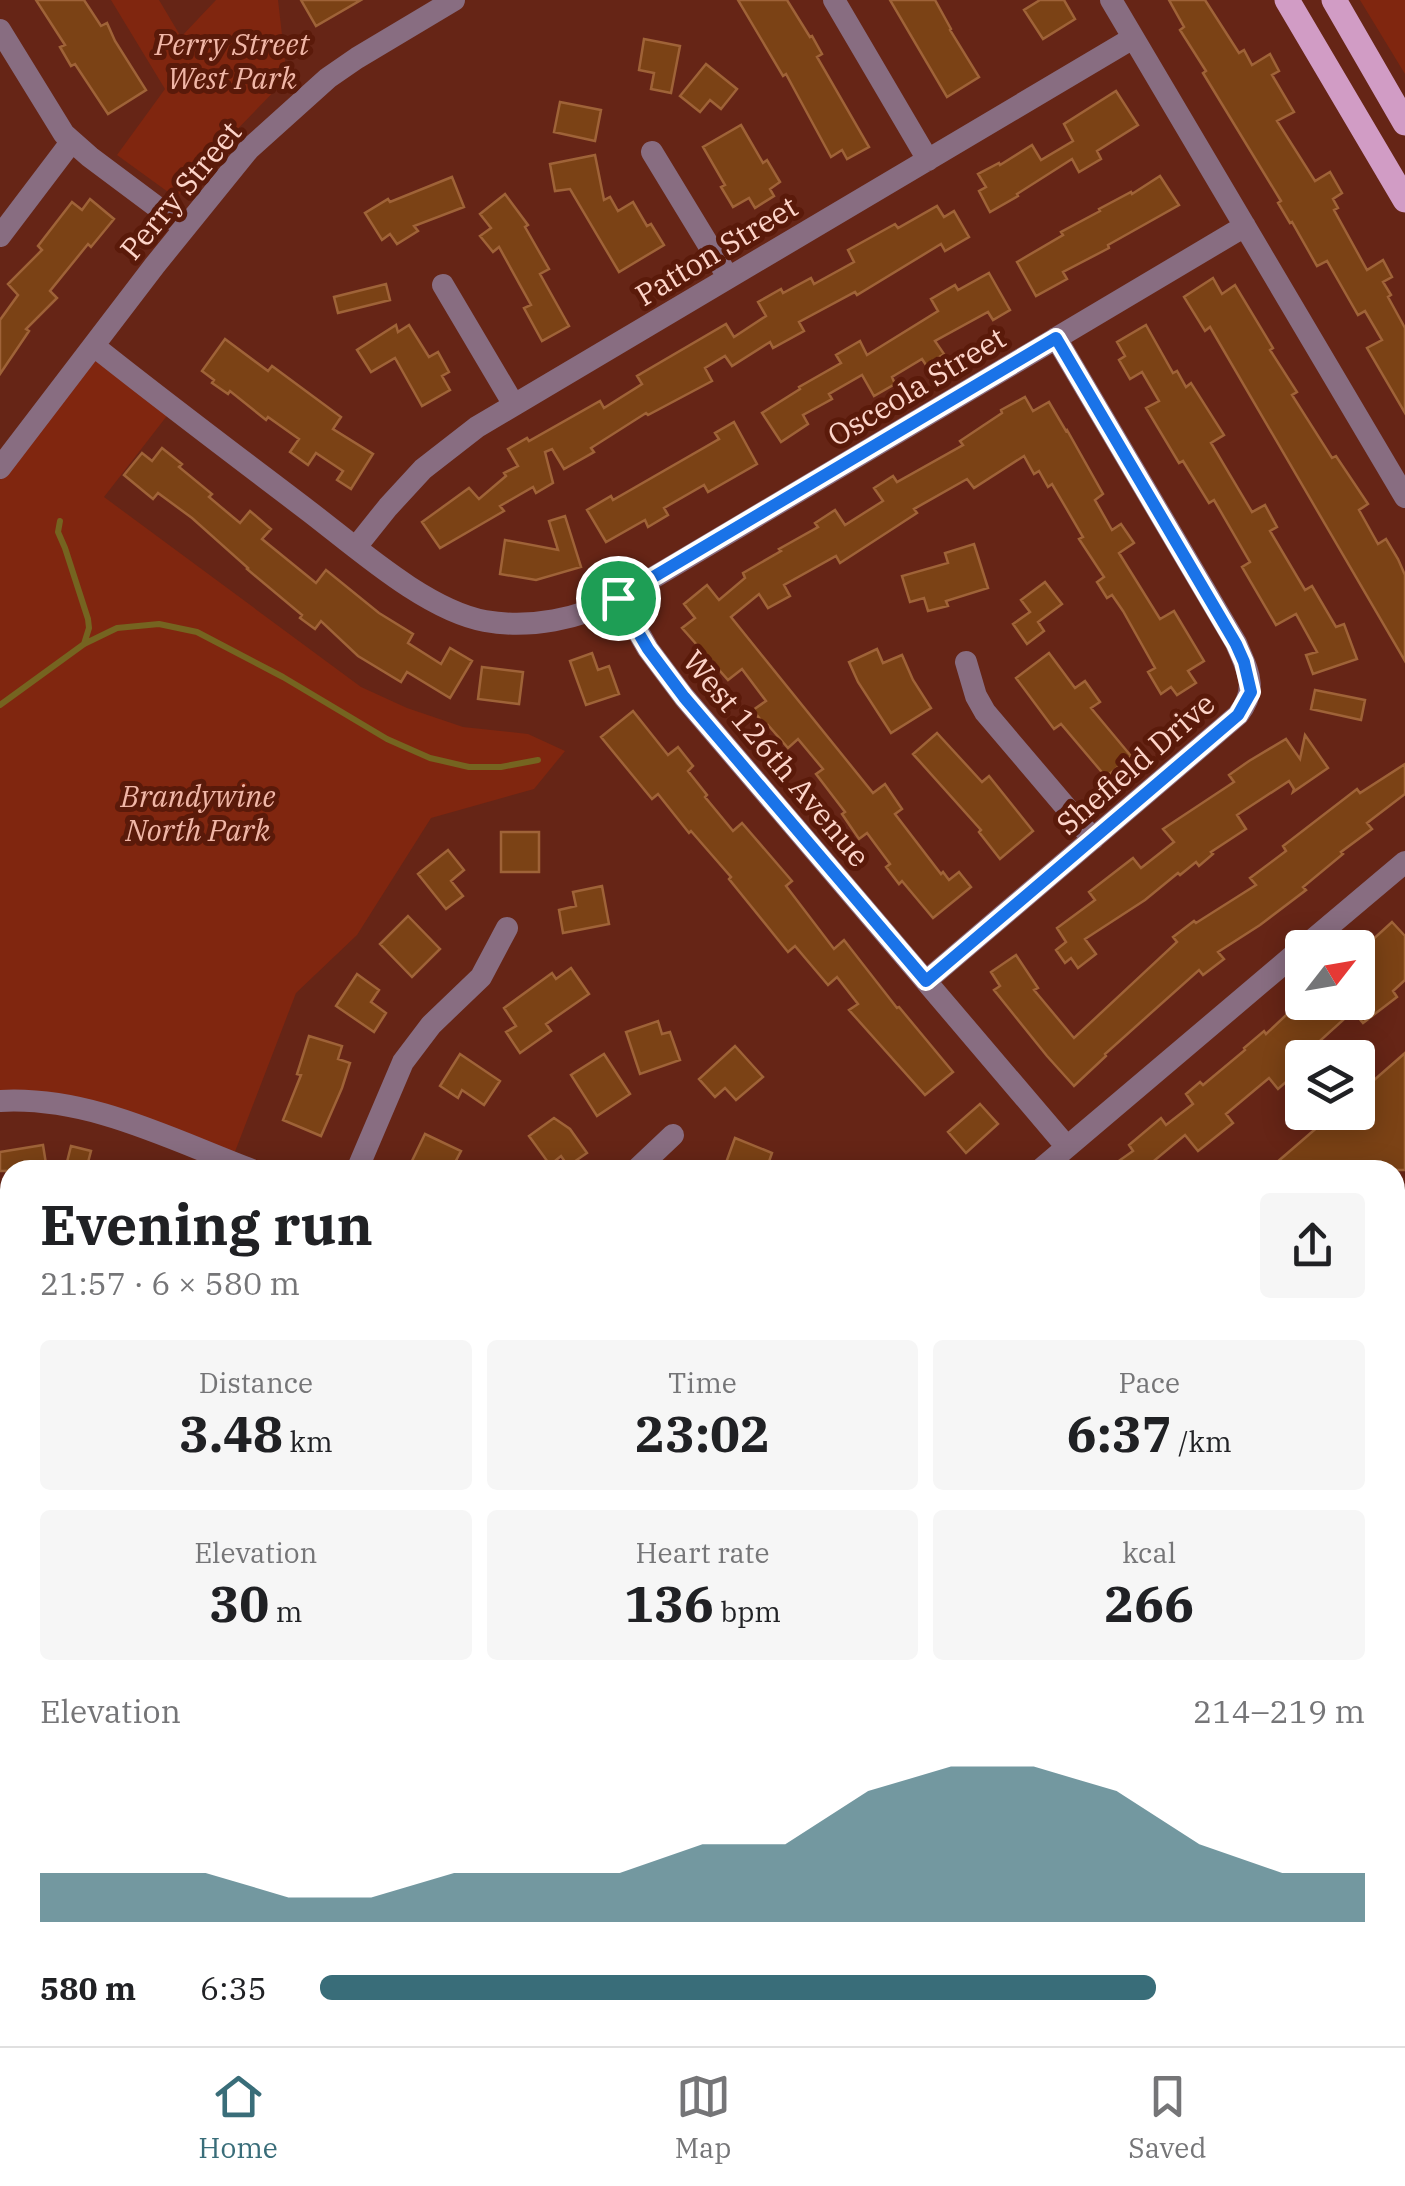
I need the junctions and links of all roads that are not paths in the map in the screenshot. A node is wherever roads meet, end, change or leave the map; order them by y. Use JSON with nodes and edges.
{"nodes":[{"id":1,"x":454,"y":0,"type":"edge"},
{"id":2,"x":834,"y":0,"type":"edge"},
{"id":3,"x":1110,"y":0,"type":"edge"},
{"id":4,"x":1287,"y":0,"type":"edge"},
{"id":5,"x":1334,"y":0,"type":"edge"},
{"id":6,"x":0,"y":30,"type":"edge"},
{"id":7,"x":1133,"y":38,"type":"junction"},
{"id":8,"x":1405,"y":123,"type":"edge"},
{"id":9,"x":72,"y":141,"type":"junction"},
{"id":10,"x":652,"y":152,"type":"dead end"},
{"id":11,"x":928,"y":160,"type":"junction"},
{"id":12,"x":1405,"y":200,"type":"edge"},
{"id":13,"x":1245,"y":226,"type":"junction"},
{"id":14,"x":185,"y":228,"type":"junction"},
{"id":15,"x":0,"y":236,"type":"edge"},
{"id":16,"x":728,"y":277,"type":"junction"},
{"id":17,"x":444,"y":285,"type":"dead end"},
{"id":18,"x":1056,"y":338,"type":"junction"},
{"id":19,"x":94,"y":346,"type":"junction"},
{"id":20,"x":514,"y":404,"type":"junction"},
{"id":21,"x":0,"y":468,"type":"edge"},
{"id":22,"x":1405,"y":497,"type":"edge"},
{"id":23,"x":356,"y":547,"type":"junction"},
{"id":24,"x":618,"y":598,"type":"junction"},
{"id":25,"x":966,"y":662,"type":"dead end"},
{"id":26,"x":1093,"y":839,"type":"junction"},
{"id":27,"x":1405,"y":862,"type":"edge"},
{"id":28,"x":507,"y":928,"type":"dead end"},
{"id":29,"x":1324,"y":930,"type":"edge"},
{"id":30,"x":1285,"y":963,"type":"edge"},
{"id":31,"x":926,"y":981,"type":"junction"},
{"id":32,"x":0,"y":1102,"type":"edge"},
{"id":33,"x":673,"y":1135,"type":"dead end"},
{"id":34,"x":1067,"y":1146,"type":"junction"},
{"id":35,"x":226,"y":1160,"type":"edge"},
{"id":36,"x":361,"y":1160,"type":"edge"},
{"id":37,"x":647,"y":1160,"type":"edge"},
{"id":38,"x":1051,"y":1160,"type":"edge"}],
"edges":[{"from":1,"to":14,"type":"street","name":"Perry Street"},
{"from":2,"to":11,"type":"street"},
{"from":3,"to":7,"type":"street"},
{"from":4,"to":12,"type":"main road"},
{"from":5,"to":8,"type":"main road"},
{"from":6,"to":9,"type":"street"},
{"from":7,"to":11,"type":"street","name":"Patton Street"},
{"from":7,"to":13,"type":"street"},
{"from":9,"to":14,"type":"street"},
{"from":9,"to":15,"type":"street"},
{"from":10,"to":16,"type":"street"},
{"from":11,"to":16,"type":"street","name":"Patton Street"},
{"from":13,"to":18,"type":"street","name":"Osceola Street"},
{"from":13,"to":22,"type":"street"},
{"from":14,"to":19,"type":"street","name":"Perry Street"},
{"from":16,"to":20,"type":"street","name":"Patton Street"},
{"from":17,"to":20,"type":"street"},
{"from":18,"to":24,"type":"street","name":"Osceola Street"},
{"from":18,"to":26,"type":"street","name":"Shefield Drive"},
{"from":19,"to":21,"type":"street","name":"Perry Street"},
{"from":19,"to":23,"type":"street"},
{"from":20,"to":23,"type":"street","name":"Patton Street"},
{"from":23,"to":24,"type":"street"},
{"from":24,"to":31,"type":"street","name":"West 126th Avenue"},
{"from":25,"to":26,"type":"street"},
{"from":26,"to":31,"type":"street","name":"Shefield Drive"},
{"from":27,"to":29,"type":"street"},
{"from":28,"to":36,"type":"street"},
{"from":30,"to":34,"type":"street"},
{"from":31,"to":34,"type":"street","name":"West 126th Avenue"},
{"from":32,"to":35,"type":"street"},
{"from":33,"to":37,"type":"street"},
{"from":34,"to":38,"type":"street"}]}
